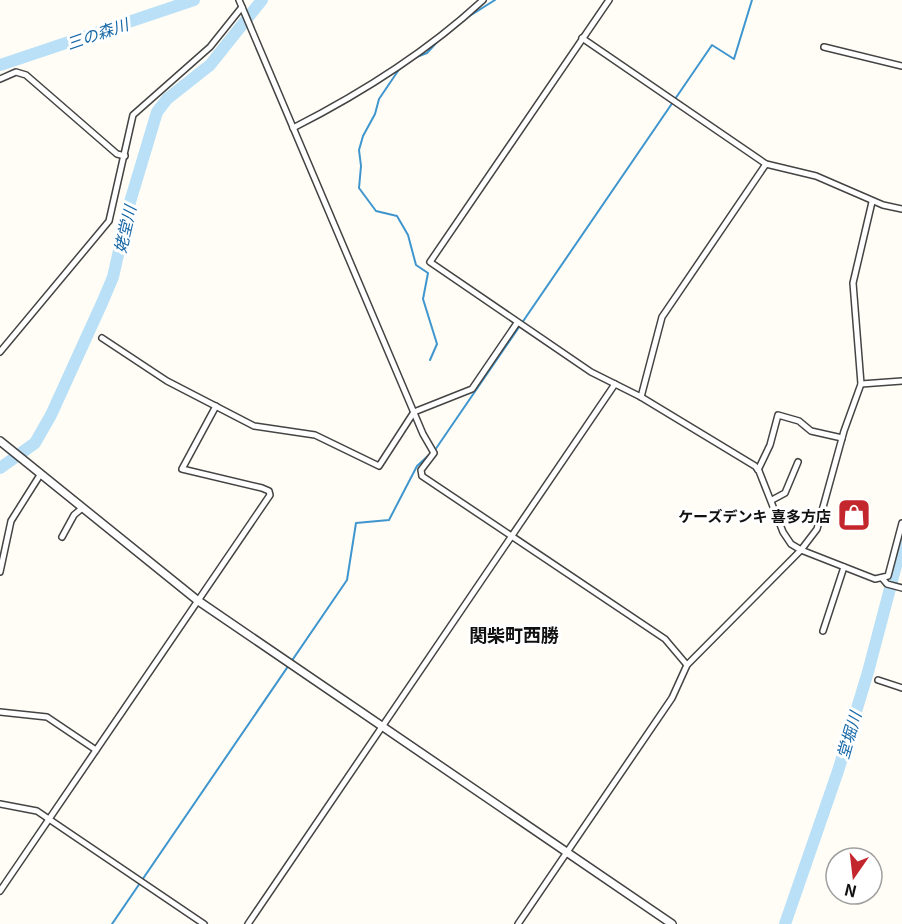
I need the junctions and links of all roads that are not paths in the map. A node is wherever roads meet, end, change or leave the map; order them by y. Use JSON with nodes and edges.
{"nodes":[{"id":1,"x":239,"y":0,"type":"edge"},
{"id":2,"x":483,"y":0,"type":"edge"},
{"id":3,"x":609,"y":0,"type":"edge"},
{"id":4,"x":243,"y":9,"type":"junction"},
{"id":5,"x":582,"y":38,"type":"junction"},
{"id":6,"x":824,"y":47,"type":"dead end"},
{"id":7,"x":902,"y":66,"type":"edge"},
{"id":8,"x":0,"y":79,"type":"edge"},
{"id":9,"x":293,"y":128,"type":"junction"},
{"id":10,"x":124,"y":156,"type":"junction"},
{"id":11,"x":766,"y":164,"type":"junction"},
{"id":12,"x":872,"y":202,"type":"dead end"},
{"id":13,"x":902,"y":209,"type":"edge"},
{"id":14,"x":517,"y":323,"type":"junction"},
{"id":15,"x":102,"y":338,"type":"dead end"},
{"id":16,"x":0,"y":352,"type":"edge"},
{"id":17,"x":902,"y":381,"type":"edge"},
{"id":18,"x":615,"y":384,"type":"junction"},
{"id":19,"x":861,"y":384,"type":"junction"},
{"id":20,"x":641,"y":397,"type":"junction"},
{"id":21,"x":216,"y":406,"type":"junction"},
{"id":22,"x":414,"y":412,"type":"junction"},
{"id":23,"x":842,"y":438,"type":"junction"},
{"id":24,"x":0,"y":441,"type":"edge"},
{"id":25,"x":798,"y":462,"type":"dead end"},
{"id":26,"x":758,"y":470,"type":"junction"},
{"id":27,"x":40,"y":475,"type":"junction"},
{"id":28,"x":772,"y":500,"type":"junction"},
{"id":29,"x":81,"y":508,"type":"junction"},
{"id":30,"x":902,"y":523,"type":"edge"},
{"id":31,"x":512,"y":536,"type":"junction"},
{"id":32,"x":62,"y":537,"type":"dead end"},
{"id":33,"x":801,"y":550,"type":"junction"},
{"id":34,"x":844,"y":567,"type":"junction"},
{"id":35,"x":0,"y":572,"type":"edge"},
{"id":36,"x":882,"y":578,"type":"junction"},
{"id":37,"x":902,"y":588,"type":"edge"},
{"id":38,"x":197,"y":600,"type":"junction"},
{"id":39,"x":823,"y":631,"type":"dead end"},
{"id":40,"x":687,"y":664,"type":"junction"},
{"id":41,"x":878,"y":680,"type":"dead end"},
{"id":42,"x":902,"y":688,"type":"edge"},
{"id":43,"x":0,"y":712,"type":"edge"},
{"id":44,"x":382,"y":727,"type":"junction"},
{"id":45,"x":96,"y":750,"type":"junction"},
{"id":46,"x":0,"y":804,"type":"edge"},
{"id":47,"x":49,"y":819,"type":"junction"},
{"id":48,"x":567,"y":853,"type":"junction"},
{"id":49,"x":0,"y":891,"type":"edge"},
{"id":50,"x":204,"y":924,"type":"edge"},
{"id":51,"x":248,"y":924,"type":"edge"},
{"id":52,"x":518,"y":924,"type":"edge"},
{"id":53,"x":672,"y":924,"type":"edge"}],
"edges":[{"from":1,"to":4,"type":"street"},
{"from":2,"to":9,"type":"street"},
{"from":3,"to":5,"type":"street"},
{"from":4,"to":9,"type":"street"},
{"from":4,"to":10,"type":"street"},
{"from":5,"to":11,"type":"street"},
{"from":5,"to":14,"type":"street"},
{"from":6,"to":7,"type":"street"},
{"from":8,"to":10,"type":"street"},
{"from":9,"to":22,"type":"street"},
{"from":10,"to":16,"type":"street"},
{"from":11,"to":13,"type":"street"},
{"from":11,"to":20,"type":"street"},
{"from":12,"to":19,"type":"street"},
{"from":14,"to":18,"type":"street"},
{"from":14,"to":22,"type":"street"},
{"from":15,"to":21,"type":"street"},
{"from":17,"to":19,"type":"street"},
{"from":18,"to":20,"type":"street"},
{"from":18,"to":31,"type":"street"},
{"from":19,"to":23,"type":"street"},
{"from":20,"to":26,"type":"street"},
{"from":21,"to":22,"type":"street"},
{"from":21,"to":38,"type":"street"},
{"from":22,"to":31,"type":"street"},
{"from":23,"to":26,"type":"street"},
{"from":23,"to":33,"type":"street"},
{"from":24,"to":27,"type":"street"},
{"from":25,"to":28,"type":"street"},
{"from":26,"to":28,"type":"street"},
{"from":27,"to":29,"type":"street"},
{"from":27,"to":35,"type":"street"},
{"from":28,"to":33,"type":"street"},
{"from":29,"to":32,"type":"street"},
{"from":29,"to":38,"type":"street"},
{"from":30,"to":36,"type":"street"},
{"from":31,"to":40,"type":"street"},
{"from":31,"to":44,"type":"street"},
{"from":33,"to":34,"type":"street"},
{"from":33,"to":40,"type":"street"},
{"from":34,"to":36,"type":"street"},
{"from":34,"to":39,"type":"street"},
{"from":36,"to":37,"type":"street"},
{"from":38,"to":44,"type":"street"},
{"from":38,"to":45,"type":"street"},
{"from":40,"to":48,"type":"street"},
{"from":41,"to":42,"type":"street"},
{"from":43,"to":45,"type":"street"},
{"from":44,"to":48,"type":"street"},
{"from":44,"to":51,"type":"street"},
{"from":45,"to":47,"type":"street"},
{"from":46,"to":47,"type":"street"},
{"from":47,"to":49,"type":"street"},
{"from":47,"to":50,"type":"street"},
{"from":48,"to":52,"type":"street"},
{"from":48,"to":53,"type":"street"}]}
